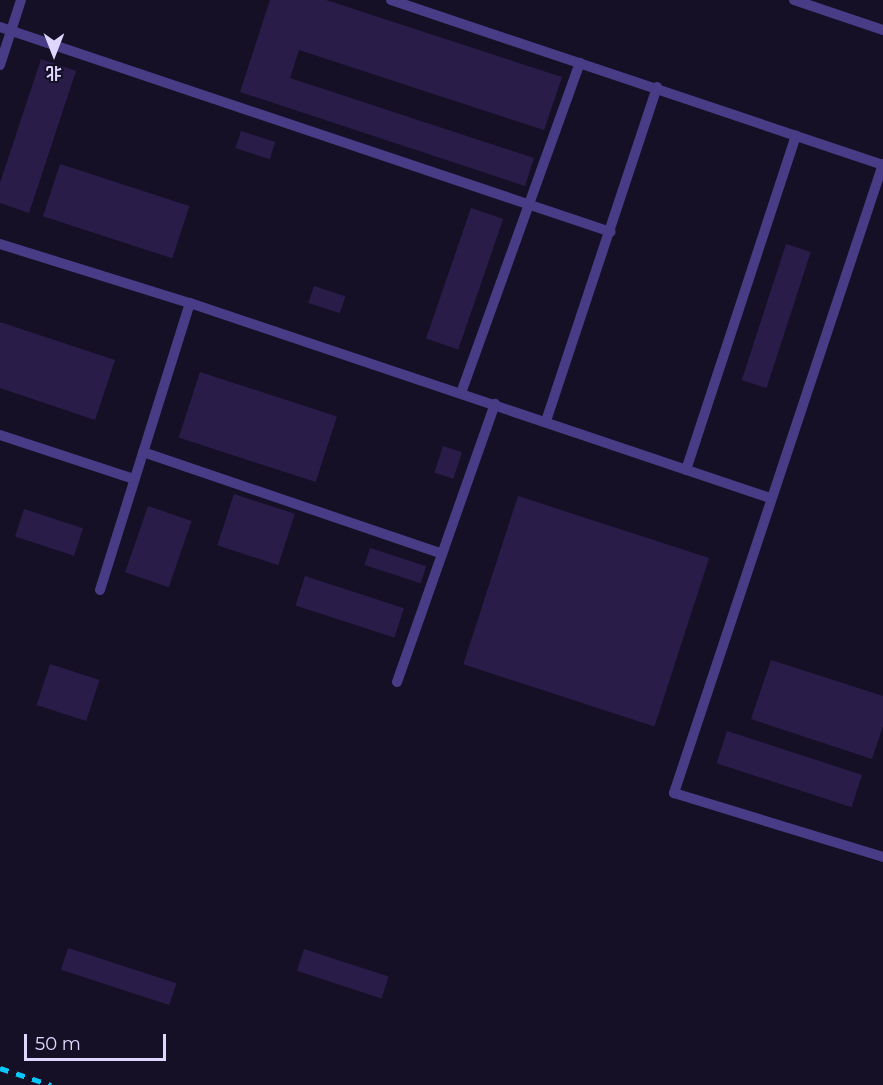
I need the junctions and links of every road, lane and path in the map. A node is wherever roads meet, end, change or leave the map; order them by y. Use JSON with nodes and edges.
{"nodes":[{"id":1,"x":21,"y":0,"type":"edge"},
{"id":2,"x":392,"y":0,"type":"edge"},
{"id":3,"x":794,"y":0,"type":"edge"},
{"id":4,"x":0,"y":27,"type":"edge"},
{"id":5,"x":11,"y":30,"type":"junction"},
{"id":6,"x":883,"y":30,"type":"edge"},
{"id":7,"x":580,"y":63,"type":"junction"},
{"id":8,"x":0,"y":65,"type":"edge"},
{"id":9,"x":657,"y":87,"type":"junction"},
{"id":10,"x":796,"y":136,"type":"junction"},
{"id":11,"x":883,"y":165,"type":"edge"},
{"id":12,"x":531,"y":203,"type":"junction"},
{"id":13,"x":611,"y":232,"type":"junction"},
{"id":14,"x":0,"y":244,"type":"edge"},
{"id":15,"x":190,"y":303,"type":"junction"},
{"id":16,"x":461,"y":393,"type":"junction"},
{"id":17,"x":495,"y":404,"type":"junction"},
{"id":18,"x":546,"y":422,"type":"junction"},
{"id":19,"x":0,"y":435,"type":"edge"},
{"id":20,"x":143,"y":452,"type":"junction"},
{"id":21,"x":686,"y":470,"type":"junction"},
{"id":22,"x":134,"y":479,"type":"junction"},
{"id":23,"x":770,"y":498,"type":"junction"},
{"id":24,"x":442,"y":554,"type":"junction"},
{"id":25,"x":100,"y":590,"type":"dead end"},
{"id":26,"x":397,"y":682,"type":"dead end"},
{"id":27,"x":883,"y":857,"type":"edge"}],
"edges":[{"from":1,"to":5,"type":"lane"},
{"from":2,"to":7,"type":"lane"},
{"from":3,"to":6,"type":"lane"},
{"from":4,"to":5,"type":"lane"},
{"from":5,"to":8,"type":"lane"},
{"from":5,"to":12,"type":"lane"},
{"from":7,"to":9,"type":"lane"},
{"from":7,"to":12,"type":"lane"},
{"from":9,"to":10,"type":"lane"},
{"from":9,"to":13,"type":"lane"},
{"from":10,"to":11,"type":"lane"},
{"from":10,"to":21,"type":"lane"},
{"from":11,"to":23,"type":"lane"},
{"from":12,"to":13,"type":"lane"},
{"from":12,"to":16,"type":"lane"},
{"from":13,"to":18,"type":"lane"},
{"from":14,"to":15,"type":"lane"},
{"from":15,"to":16,"type":"lane"},
{"from":15,"to":20,"type":"lane"},
{"from":16,"to":17,"type":"lane"},
{"from":17,"to":18,"type":"lane"},
{"from":17,"to":24,"type":"lane"},
{"from":18,"to":21,"type":"lane"},
{"from":19,"to":22,"type":"lane"},
{"from":20,"to":22,"type":"lane"},
{"from":20,"to":24,"type":"lane"},
{"from":21,"to":23,"type":"lane"},
{"from":22,"to":25,"type":"lane"},
{"from":23,"to":27,"type":"lane"},
{"from":24,"to":26,"type":"lane"}]}
